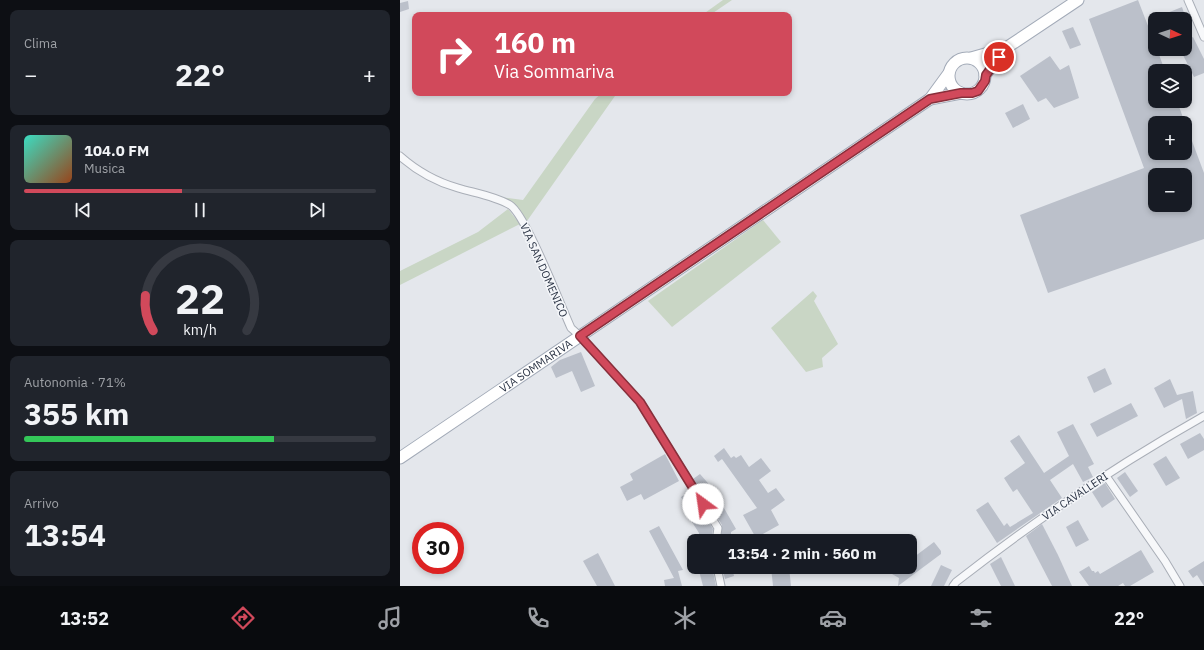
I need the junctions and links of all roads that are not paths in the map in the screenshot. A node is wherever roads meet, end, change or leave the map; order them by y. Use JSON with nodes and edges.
{"nodes":[{"id":1,"x":1078,"y":0,"type":"edge"},
{"id":2,"x":1188,"y":0,"type":"edge"},
{"id":3,"x":1204,"y":18,"type":"edge"},
{"id":4,"x":1197,"y":21,"type":"junction"},
{"id":5,"x":1204,"y":37,"type":"edge"},
{"id":6,"x":1006,"y":48,"type":"junction"},
{"id":7,"x":971,"y":58,"type":"junction"},
{"id":8,"x":949,"y":74,"type":"junction"},
{"id":9,"x":986,"y":75,"type":"junction"},
{"id":10,"x":961,"y":93,"type":"junction"},
{"id":11,"x":930,"y":99,"type":"junction"},
{"id":12,"x":400,"y":156,"type":"edge"},
{"id":13,"x":580,"y":336,"type":"junction"},
{"id":14,"x":1204,"y":416,"type":"edge"},
{"id":15,"x":400,"y":458,"type":"edge"},
{"id":16,"x":1106,"y":476,"type":"junction"},
{"id":17,"x":717,"y":534,"type":"edge"},
{"id":18,"x":718,"y":574,"type":"edge"},
{"id":19,"x":721,"y":586,"type":"edge"},
{"id":20,"x":953,"y":586,"type":"edge"},
{"id":21,"x":1180,"y":586,"type":"edge"}],
"edges":[{"from":1,"to":6,"type":"main road"},
{"from":2,"to":4,"type":"street"},
{"from":3,"to":4,"type":"street"},
{"from":4,"to":5,"type":"street"},
{"from":6,"to":7,"type":"main road"},
{"from":6,"to":9,"type":"main road"},
{"from":7,"to":8,"type":"main road"},
{"from":7,"to":9,"type":"main road"},
{"from":8,"to":10,"type":"main road"},
{"from":8,"to":11,"type":"main road","name":"VIA SOMMARIVA"},
{"from":9,"to":10,"type":"main road"},
{"from":10,"to":11,"type":"main road","name":"VIA SOMMARIVA"},
{"from":11,"to":13,"type":"main road","name":"VIA SOMMARIVA"},
{"from":12,"to":13,"type":"street","name":"VIA SAN DOMENICO"},
{"from":13,"to":15,"type":"main road","name":"VIA SOMMARIVA"},
{"from":13,"to":17,"type":"street","name":"VIA SAN DOMENICO"},
{"from":14,"to":16,"type":"street","name":"VIA CAVALLERI"},
{"from":16,"to":20,"type":"street","name":"VIA CAVALLERI"},
{"from":16,"to":21,"type":"street"},
{"from":18,"to":19,"type":"street"}]}
